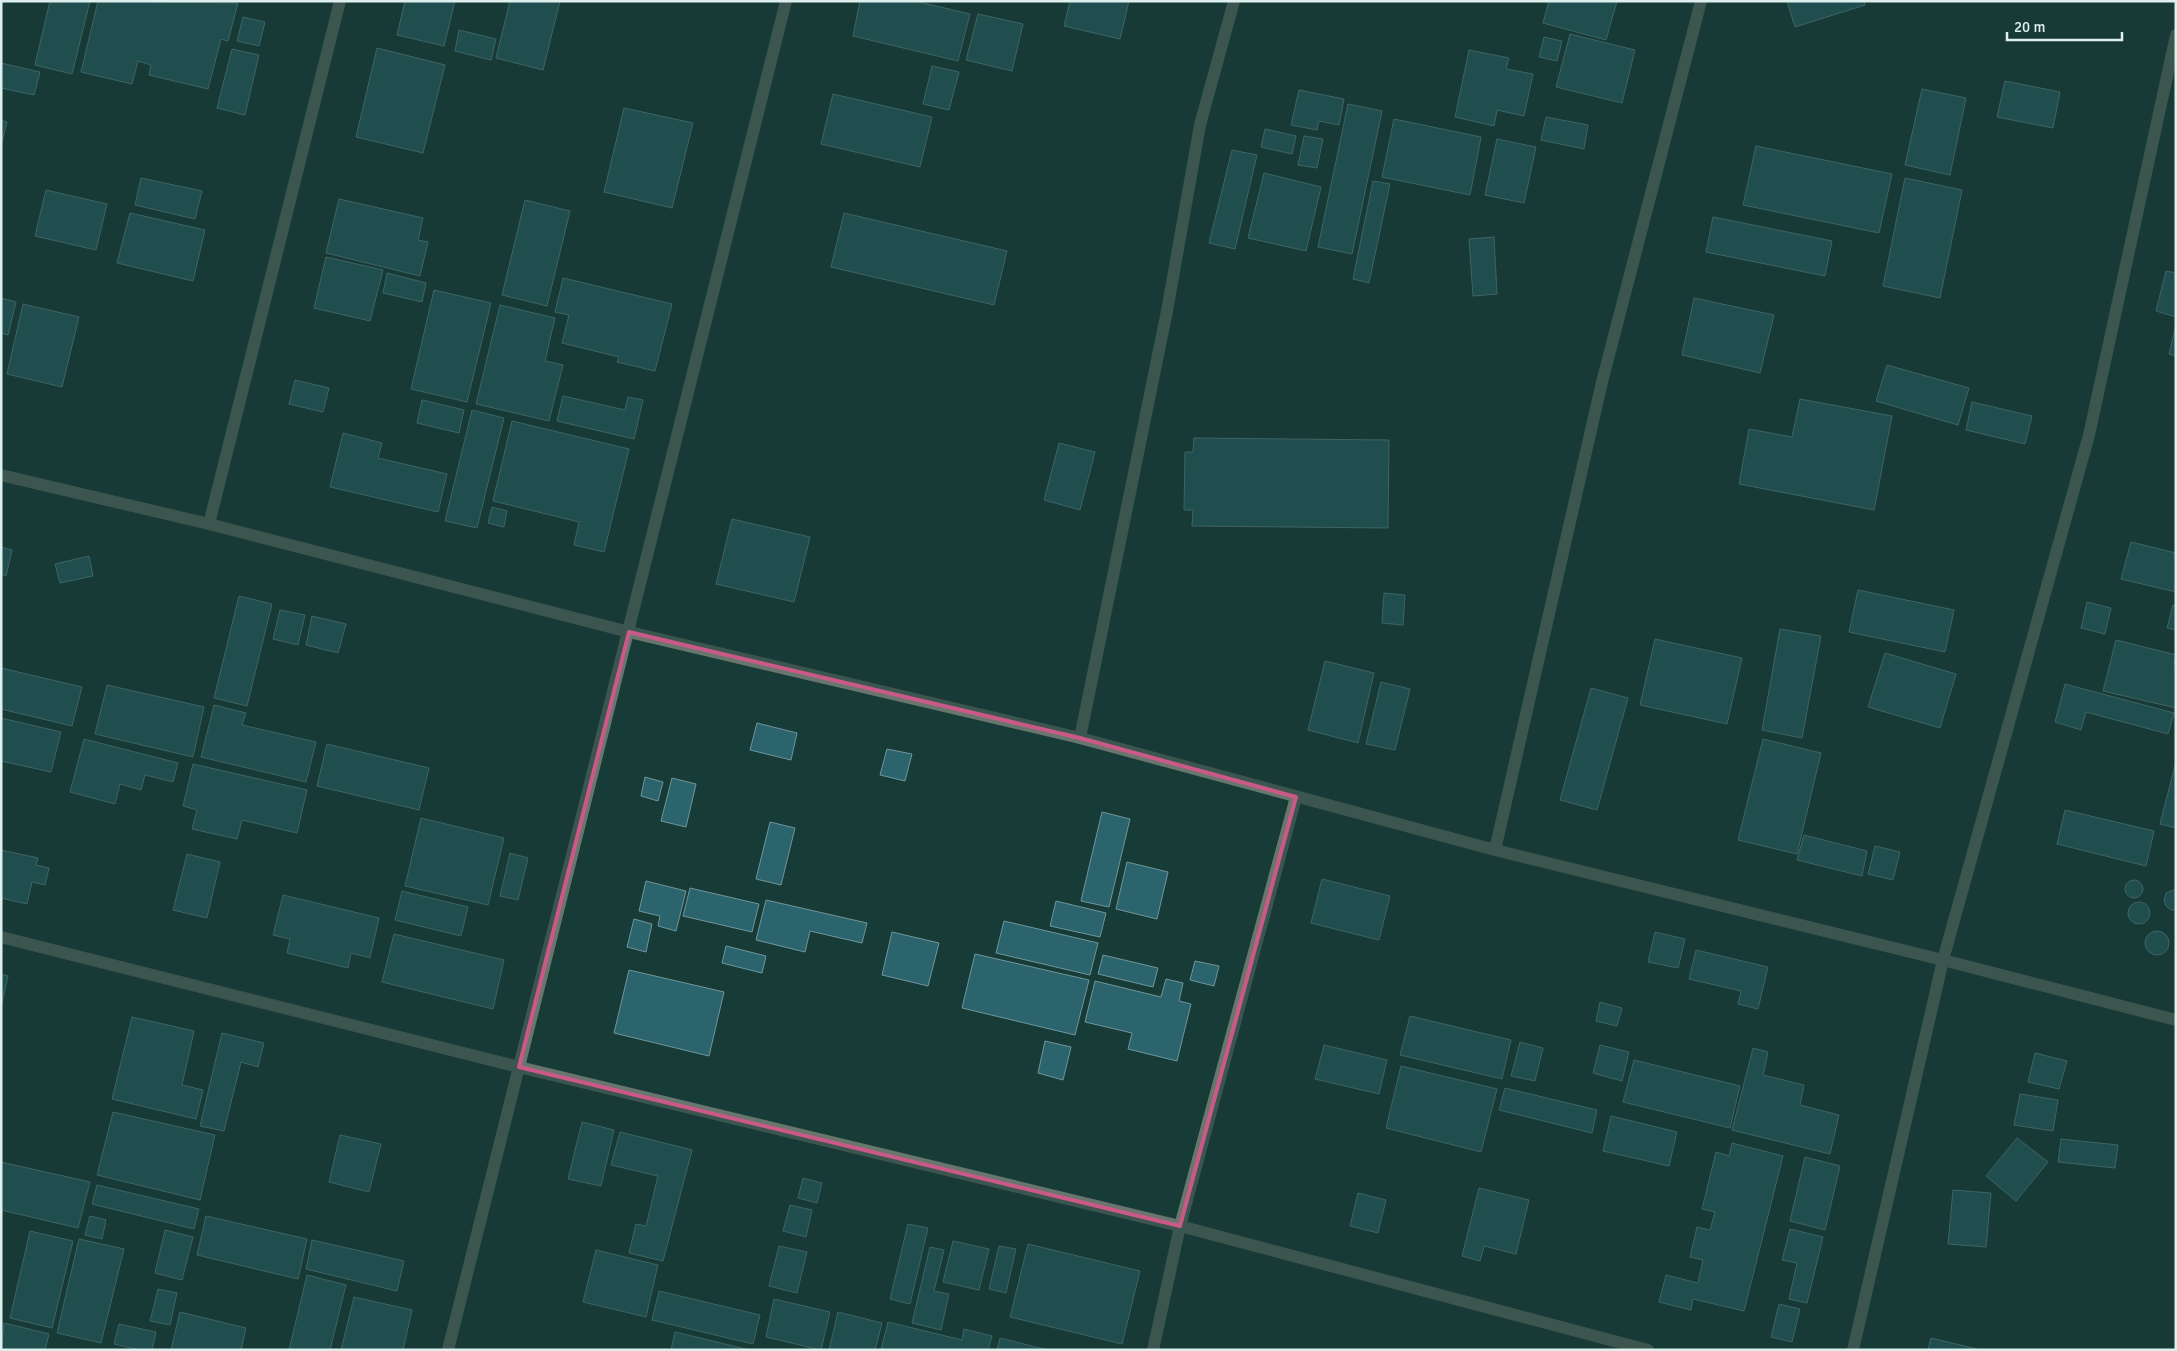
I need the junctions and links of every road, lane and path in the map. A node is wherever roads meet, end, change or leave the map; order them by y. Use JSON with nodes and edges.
{"nodes":[{"id":1,"x":340,"y":1,"type":"edge"},
{"id":2,"x":786,"y":1,"type":"edge"},
{"id":3,"x":1234,"y":1,"type":"edge"},
{"id":4,"x":1701,"y":1,"type":"edge"},
{"id":5,"x":2176,"y":35,"type":"edge"},
{"id":6,"x":1,"y":475,"type":"edge"},
{"id":7,"x":209,"y":524,"type":"junction"},
{"id":8,"x":629,"y":632,"type":"junction"},
{"id":9,"x":1080,"y":738,"type":"junction"},
{"id":10,"x":1296,"y":796,"type":"junction"},
{"id":11,"x":1495,"y":850,"type":"junction"},
{"id":12,"x":1,"y":937,"type":"edge"},
{"id":13,"x":1943,"y":960,"type":"junction"},
{"id":14,"x":2176,"y":1020,"type":"edge"},
{"id":15,"x":519,"y":1067,"type":"junction"},
{"id":16,"x":1180,"y":1226,"type":"junction"},
{"id":17,"x":448,"y":1350,"type":"edge"},
{"id":18,"x":1153,"y":1350,"type":"edge"},
{"id":19,"x":1648,"y":1350,"type":"edge"},
{"id":20,"x":1853,"y":1350,"type":"edge"}],
"edges":[{"from":1,"to":7,"type":"street"},
{"from":2,"to":8,"type":"street"},
{"from":3,"to":9,"type":"street"},
{"from":4,"to":11,"type":"street"},
{"from":5,"to":13,"type":"street"},
{"from":6,"to":7,"type":"street"},
{"from":7,"to":8,"type":"street"},
{"from":8,"to":9,"type":"street"},
{"from":8,"to":15,"type":"street"},
{"from":9,"to":10,"type":"street"},
{"from":10,"to":11,"type":"street"},
{"from":10,"to":16,"type":"street"},
{"from":11,"to":13,"type":"street"},
{"from":12,"to":15,"type":"street"},
{"from":13,"to":14,"type":"street"},
{"from":13,"to":20,"type":"street"},
{"from":15,"to":16,"type":"street"},
{"from":15,"to":17,"type":"street"},
{"from":16,"to":18,"type":"street"},
{"from":16,"to":19,"type":"street"}]}
